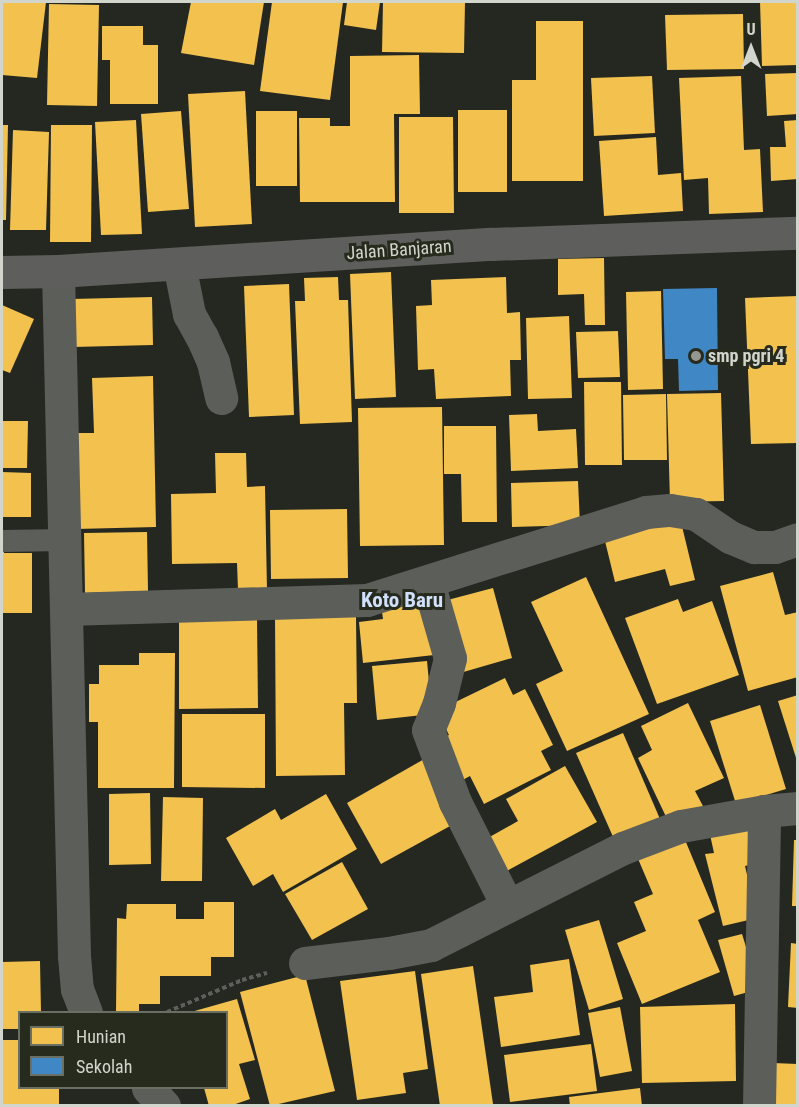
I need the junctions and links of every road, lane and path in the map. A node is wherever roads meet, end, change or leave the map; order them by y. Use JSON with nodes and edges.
{"nodes":[{"id":1,"x":798,"y":232,"type":"edge"},
{"id":2,"x":179,"y":264,"type":"junction"},
{"id":3,"x":58,"y":271,"type":"junction"},
{"id":4,"x":2,"y":272,"type":"edge"},
{"id":5,"x":221,"y":398,"type":"dead end"},
{"id":6,"x":798,"y":539,"type":"edge"},
{"id":7,"x":66,"y":540,"type":"junction"},
{"id":8,"x":2,"y":541,"type":"edge"},
{"id":9,"x":428,"y":582,"type":"junction"},
{"id":10,"x":66,"y":609,"type":"junction"},
{"id":11,"x":798,"y":808,"type":"edge"},
{"id":12,"x":764,"y":811,"type":"junction"},
{"id":13,"x":507,"y":905,"type":"junction"},
{"id":14,"x":305,"y":963,"type":"joint"},
{"id":15,"x":86,"y":1011,"type":"edge"},
{"id":16,"x":169,"y":1011,"type":"edge"},
{"id":17,"x":149,"y":1089,"type":"edge"},
{"id":18,"x":164,"y":1106,"type":"edge"},
{"id":19,"x":759,"y":1106,"type":"edge"}],
"edges":[{"from":1,"to":2,"type":"street","name":"Jalan Banjaran"},
{"from":2,"to":3,"type":"street","name":"Jalan Banjaran"},
{"from":2,"to":5,"type":"street"},
{"from":3,"to":4,"type":"street","name":"Jalan Banjaran"},
{"from":3,"to":7,"type":"street"},
{"from":6,"to":9,"type":"street"},
{"from":7,"to":8,"type":"lane"},
{"from":7,"to":10,"type":"street"},
{"from":9,"to":10,"type":"street"},
{"from":9,"to":13,"type":"street"},
{"from":10,"to":15,"type":"street"},
{"from":11,"to":12,"type":"street"},
{"from":12,"to":13,"type":"street"},
{"from":12,"to":19,"type":"street"},
{"from":13,"to":14,"type":"street"},
{"from":14,"to":16,"type":"path"},
{"from":17,"to":18,"type":"street"}]}
